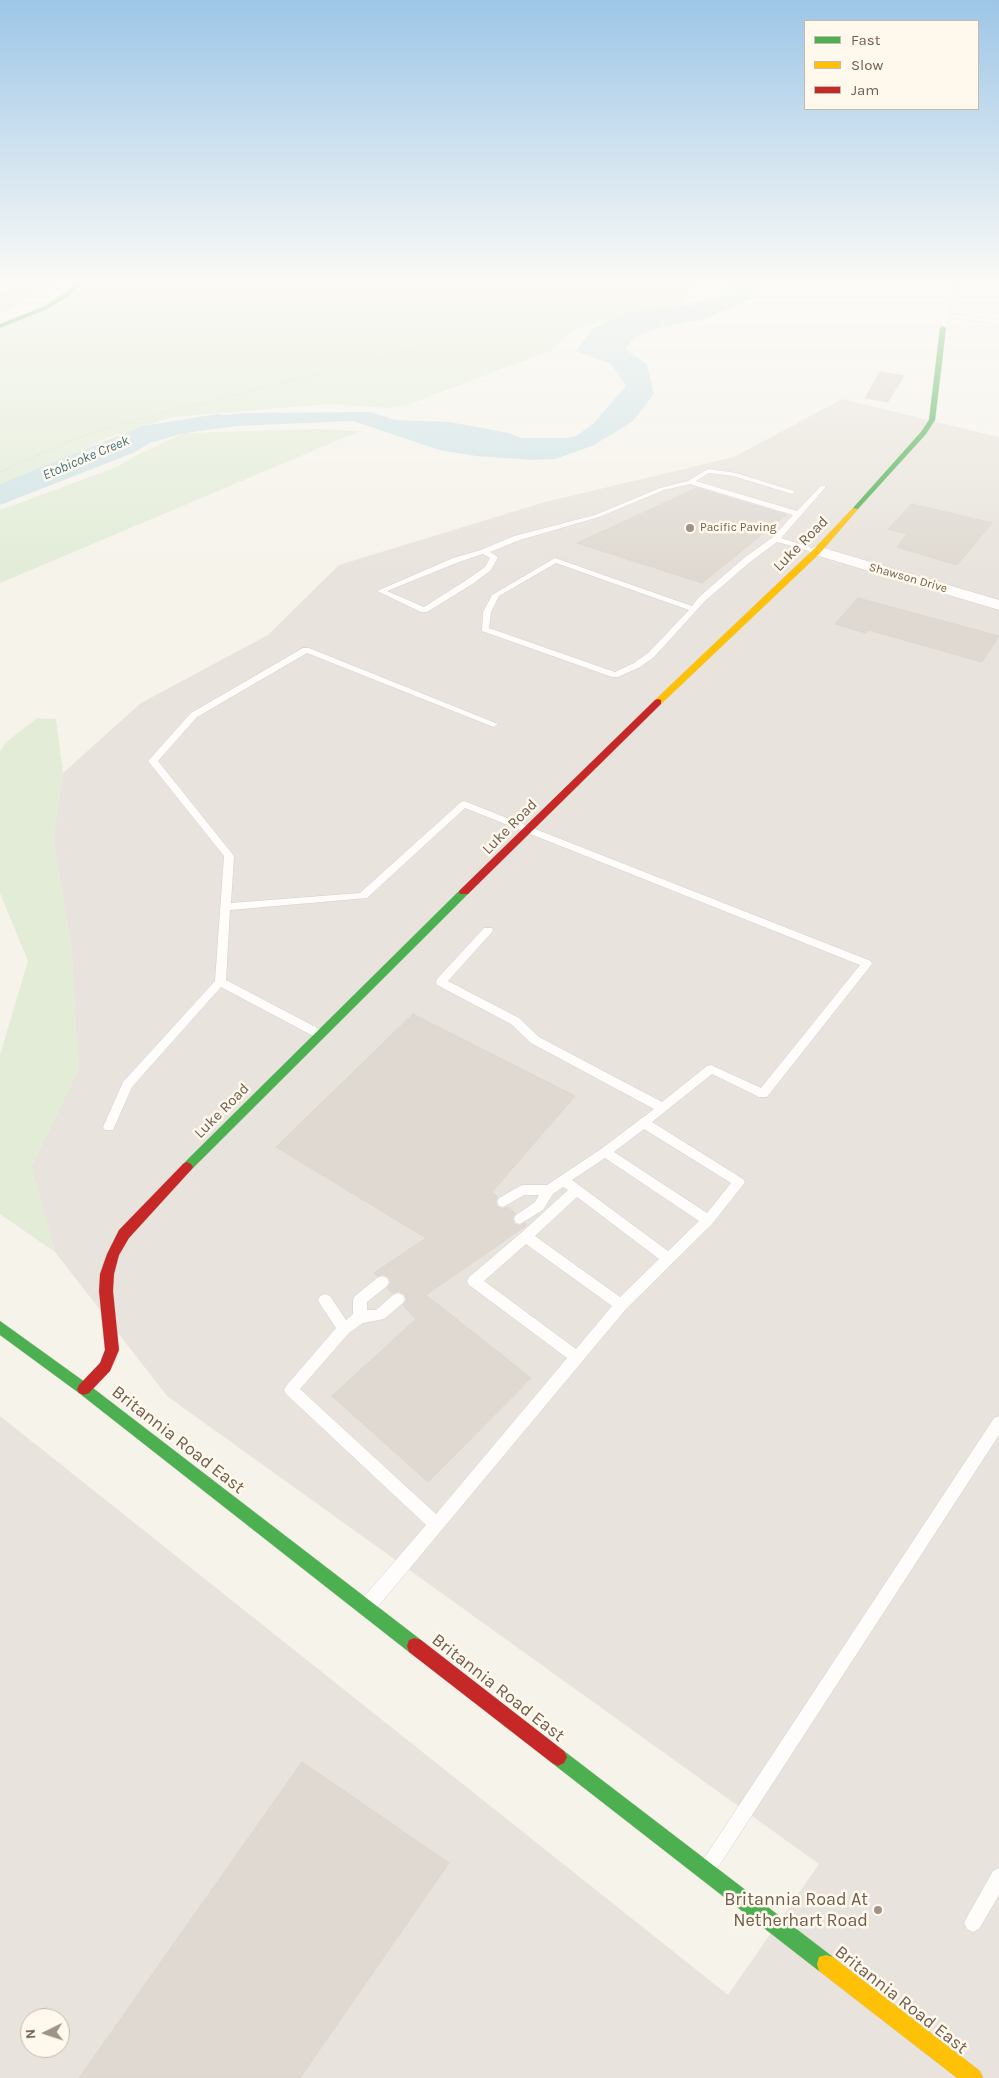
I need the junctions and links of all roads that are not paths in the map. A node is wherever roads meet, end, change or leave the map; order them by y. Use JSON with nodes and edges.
{"nodes":[{"id":1,"x":937,"y":380,"type":"edge"},
{"id":2,"x":690,"y":482,"type":"junction"},
{"id":3,"x":823,"y":487,"type":"dead end"},
{"id":4,"x":792,"y":492,"type":"dead end"},
{"id":5,"x":798,"y":514,"type":"junction"},
{"id":6,"x":776,"y":539,"type":"junction"},
{"id":7,"x":817,"y":551,"type":"junction"},
{"id":8,"x":484,"y":552,"type":"junction"},
{"id":9,"x":999,"y":605,"type":"edge"},
{"id":10,"x":694,"y":609,"type":"junction"},
{"id":11,"x":494,"y":724,"type":"dead end"},
{"id":12,"x":528,"y":830,"type":"junction"},
{"id":13,"x":225,"y":907,"type":"junction"},
{"id":14,"x":488,"y":930,"type":"dead end"},
{"id":15,"x":220,"y":982,"type":"junction"},
{"id":16,"x":321,"y":1035,"type":"junction"},
{"id":17,"x":663,"y":1108,"type":"junction"},
{"id":18,"x":644,"y":1122,"type":"junction"},
{"id":19,"x":109,"y":1127,"type":"dead end"},
{"id":20,"x":605,"y":1152,"type":"junction"},
{"id":21,"x":563,"y":1180,"type":"junction"},
{"id":22,"x":549,"y":1190,"type":"junction"},
{"id":23,"x":576,"y":1190,"type":"junction"},
{"id":24,"x":503,"y":1202,"type":"dead end"},
{"id":25,"x":520,"y":1219,"type":"dead end"},
{"id":26,"x":708,"y":1220,"type":"junction"},
{"id":27,"x":526,"y":1237,"type":"junction"},
{"id":28,"x":669,"y":1260,"type":"junction"},
{"id":29,"x":382,"y":1282,"type":"dead end"},
{"id":30,"x":398,"y":1299,"type":"dead end"},
{"id":31,"x":325,"y":1300,"type":"dead end"},
{"id":32,"x":621,"y":1304,"type":"junction"},
{"id":33,"x":360,"y":1317,"type":"junction"},
{"id":34,"x":0,"y":1327,"type":"edge"},
{"id":35,"x":344,"y":1329,"type":"junction"},
{"id":36,"x":576,"y":1357,"type":"junction"},
{"id":37,"x":84,"y":1389,"type":"junction"},
{"id":38,"x":999,"y":1423,"type":"edge"},
{"id":39,"x":436,"y":1524,"type":"junction"},
{"id":40,"x":366,"y":1608,"type":"junction"},
{"id":41,"x":705,"y":1871,"type":"junction"},
{"id":42,"x":999,"y":1877,"type":"edge"},
{"id":43,"x":974,"y":1922,"type":"dead end"},
{"id":44,"x":973,"y":2078,"type":"edge"}],
"edges":[{"from":1,"to":7,"type":"street","name":"Luke Road"},
{"from":2,"to":4,"type":"lane"},
{"from":2,"to":5,"type":"lane"},
{"from":2,"to":8,"type":"lane"},
{"from":3,"to":5,"type":"lane"},
{"from":5,"to":6,"type":"lane"},
{"from":6,"to":7,"type":"lane"},
{"from":6,"to":10,"type":"lane"},
{"from":7,"to":9,"type":"street","name":"Shawson Drive"},
{"from":7,"to":12,"type":"street","name":"Luke Road"},
{"from":8,"to":8,"type":"lane"},
{"from":10,"to":10,"type":"lane"},
{"from":11,"to":13,"type":"lane"},
{"from":12,"to":13,"type":"lane"},
{"from":12,"to":16,"type":"street","name":"Luke Road"},
{"from":12,"to":17,"type":"lane"},
{"from":13,"to":15,"type":"lane"},
{"from":14,"to":17,"type":"lane"},
{"from":15,"to":16,"type":"lane"},
{"from":15,"to":19,"type":"lane"},
{"from":16,"to":37,"type":"street","name":"Luke Road"},
{"from":17,"to":18,"type":"lane"},
{"from":18,"to":20,"type":"lane"},
{"from":18,"to":26,"type":"lane"},
{"from":20,"to":21,"type":"lane"},
{"from":20,"to":26,"type":"lane"},
{"from":21,"to":22,"type":"lane"},
{"from":21,"to":23,"type":"lane"},
{"from":22,"to":24,"type":"lane"},
{"from":22,"to":25,"type":"lane"},
{"from":23,"to":27,"type":"lane"},
{"from":23,"to":28,"type":"lane"},
{"from":26,"to":28,"type":"lane"},
{"from":27,"to":32,"type":"lane"},
{"from":27,"to":36,"type":"lane"},
{"from":28,"to":32,"type":"lane"},
{"from":29,"to":33,"type":"lane"},
{"from":30,"to":33,"type":"lane"},
{"from":31,"to":35,"type":"lane"},
{"from":32,"to":36,"type":"lane"},
{"from":33,"to":35,"type":"lane"},
{"from":34,"to":37,"type":"street","name":"Britannia Road East"},
{"from":35,"to":39,"type":"lane"},
{"from":36,"to":39,"type":"lane"},
{"from":37,"to":40,"type":"street","name":"Britannia Road East"},
{"from":38,"to":41,"type":"lane"},
{"from":39,"to":40,"type":"lane"},
{"from":40,"to":41,"type":"street","name":"Britannia Road East"},
{"from":41,"to":44,"type":"street","name":"Britannia Road East"},
{"from":42,"to":43,"type":"lane"}]}
